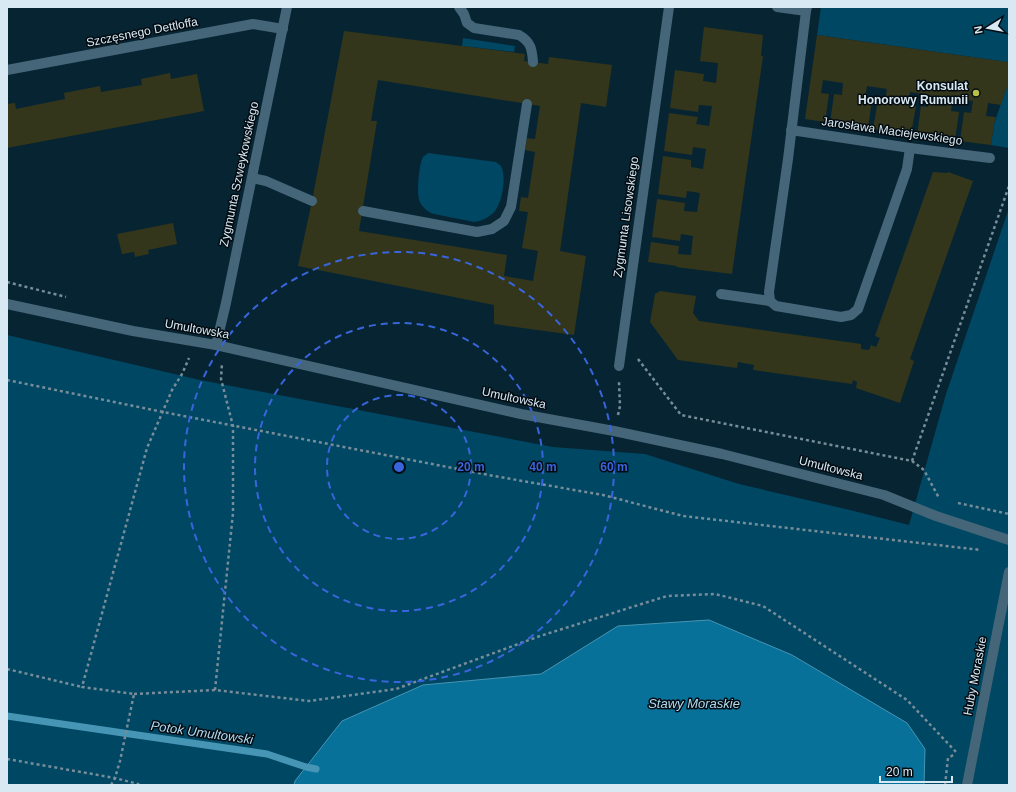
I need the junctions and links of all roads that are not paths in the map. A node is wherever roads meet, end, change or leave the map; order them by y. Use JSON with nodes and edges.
{"nodes":[{"id":1,"x":287,"y":7,"type":"edge"},
{"id":2,"x":459,"y":7,"type":"edge"},
{"id":3,"x":669,"y":7,"type":"edge"},
{"id":4,"x":777,"y":7,"type":"edge"},
{"id":5,"x":807,"y":9,"type":"edge"},
{"id":6,"x":283,"y":29,"type":"junction"},
{"id":7,"x":533,"y":62,"type":"dead end"},
{"id":8,"x":7,"y":70,"type":"edge"},
{"id":9,"x":526,"y":104,"type":"dead end"},
{"id":10,"x":791,"y":130,"type":"junction"},
{"id":11,"x":910,"y":148,"type":"junction"},
{"id":12,"x":990,"y":158,"type":"dead end"},
{"id":13,"x":252,"y":178,"type":"junction"},
{"id":14,"x":312,"y":201,"type":"dead end"},
{"id":15,"x":363,"y":210,"type":"dead end"},
{"id":16,"x":721,"y":294,"type":"dead end"},
{"id":17,"x":770,"y":301,"type":"junction"},
{"id":18,"x":7,"y":304,"type":"edge"},
{"id":19,"x":216,"y":345,"type":"junction"},
{"id":20,"x":618,"y":366,"type":"road end"},
{"id":21,"x":1009,"y":540,"type":"edge"},
{"id":22,"x":1009,"y":572,"type":"edge"},
{"id":23,"x":967,"y":785,"type":"edge"}],
"edges":[{"from":1,"to":6,"type":"street","name":"Zygmunta Szweykowskiego"},
{"from":2,"to":7,"type":"street"},
{"from":3,"to":20,"type":"street","name":"Zygmunta Lisowskiego"},
{"from":4,"to":5,"type":"street"},
{"from":5,"to":10,"type":"street"},
{"from":6,"to":8,"type":"street","name":"Szczęsnego Dettloffa"},
{"from":6,"to":13,"type":"street","name":"Zygmunta Szweykowskiego"},
{"from":9,"to":15,"type":"street"},
{"from":10,"to":11,"type":"street","name":"Jarosława Maciejewskiego"},
{"from":10,"to":17,"type":"street"},
{"from":11,"to":12,"type":"street","name":"Jarosława Maciejewskiego"},
{"from":11,"to":17,"type":"street"},
{"from":13,"to":14,"type":"street"},
{"from":13,"to":19,"type":"street","name":"Zygmunta Szweykowskiego"},
{"from":16,"to":17,"type":"street"},
{"from":18,"to":19,"type":"street","name":"Umultowska"},
{"from":19,"to":21,"type":"street","name":"Umultowska"},
{"from":22,"to":23,"type":"street","name":"Huby Moraskie"}]}
